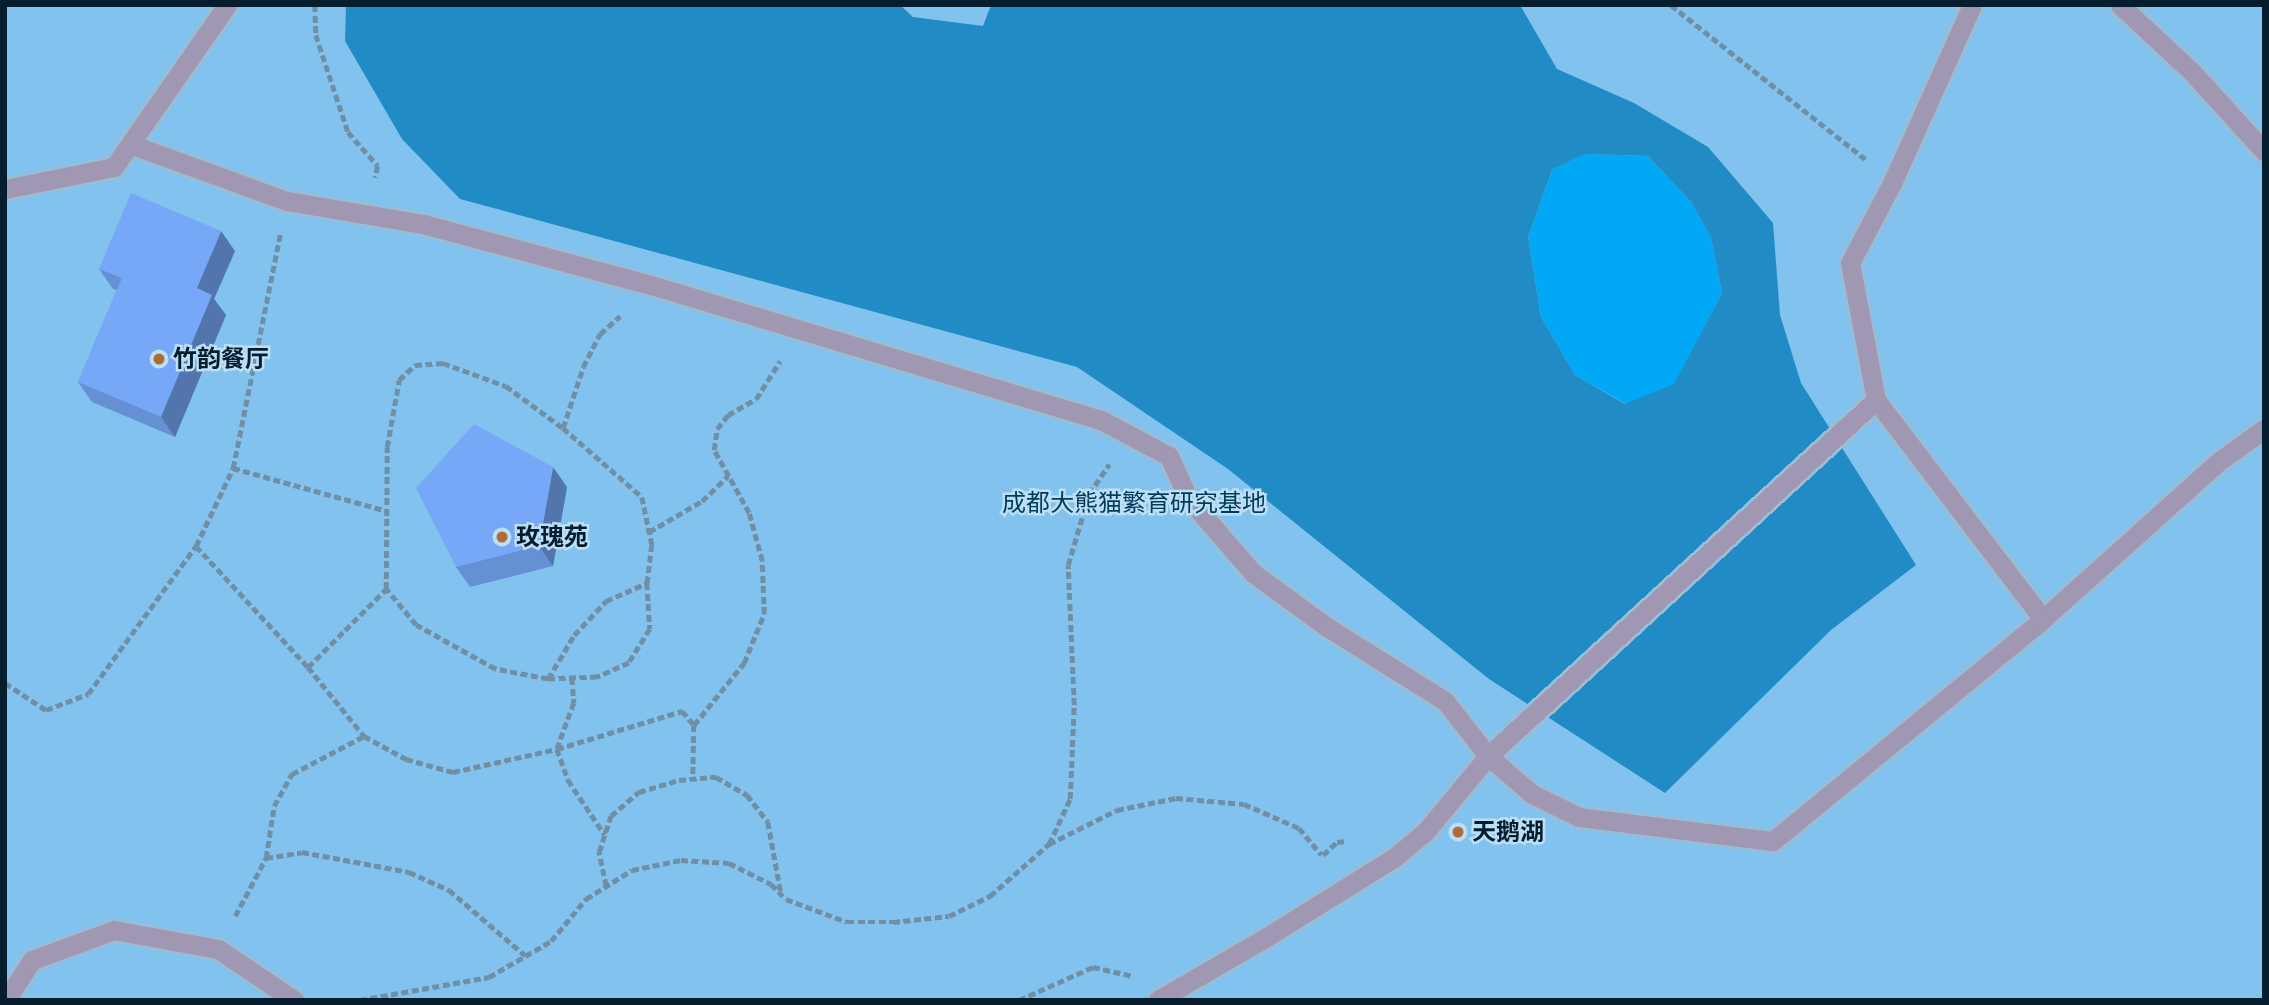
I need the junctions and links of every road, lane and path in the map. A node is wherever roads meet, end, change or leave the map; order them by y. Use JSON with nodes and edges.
{"nodes":[{"id":1,"x":227,"y":5,"type":"edge"},
{"id":2,"x":316,"y":5,"type":"edge"},
{"id":3,"x":1671,"y":5,"type":"edge"},
{"id":4,"x":1972,"y":5,"type":"edge"},
{"id":5,"x":2120,"y":5,"type":"edge"},
{"id":6,"x":130,"y":144,"type":"junction"},
{"id":7,"x":2264,"y":151,"type":"edge"},
{"id":8,"x":1893,"y":181,"type":"junction"},
{"id":9,"x":5,"y":189,"type":"edge"},
{"id":10,"x":287,"y":201,"type":"junction"},
{"id":11,"x":367,"y":213,"type":"junction"},
{"id":12,"x":651,"y":285,"type":"junction"},
{"id":13,"x":796,"y":328,"type":"junction"},
{"id":14,"x":1876,"y":400,"type":"junction"},
{"id":15,"x":563,"y":428,"type":"junction"},
{"id":16,"x":2264,"y":429,"type":"edge"},
{"id":17,"x":1129,"y":434,"type":"junction"},
{"id":18,"x":233,"y":468,"type":"junction"},
{"id":19,"x":728,"y":476,"type":"junction"},
{"id":20,"x":387,"y":511,"type":"junction"},
{"id":21,"x":649,"y":533,"type":"junction"},
{"id":22,"x":196,"y":546,"type":"junction"},
{"id":23,"x":647,"y":583,"type":"junction"},
{"id":24,"x":387,"y":589,"type":"junction"},
{"id":25,"x":2043,"y":619,"type":"junction"},
{"id":26,"x":308,"y":667,"type":"junction"},
{"id":27,"x":572,"y":678,"type":"junction"},
{"id":28,"x":548,"y":679,"type":"junction"},
{"id":29,"x":5,"y":683,"type":"edge"},
{"id":30,"x":694,"y":725,"type":"junction"},
{"id":31,"x":364,"y":736,"type":"junction"},
{"id":32,"x":557,"y":749,"type":"junction"},
{"id":33,"x":1488,"y":756,"type":"junction"},
{"id":34,"x":693,"y":779,"type":"junction"},
{"id":35,"x":605,"y":835,"type":"junction"},
{"id":36,"x":1049,"y":844,"type":"junction"},
{"id":37,"x":1322,"y":855,"type":"dead end"},
{"id":38,"x":266,"y":858,"type":"junction"},
{"id":39,"x":606,"y":886,"type":"junction"},
{"id":40,"x":781,"y":894,"type":"junction"},
{"id":41,"x":218,"y":949,"type":"junction"},
{"id":42,"x":526,"y":956,"type":"junction"},
{"id":43,"x":1182,"y":987,"type":"junction"},
{"id":44,"x":6,"y":1000,"type":"edge"},
{"id":45,"x":294,"y":1000,"type":"edge"},
{"id":46,"x":360,"y":1000,"type":"edge"},
{"id":47,"x":1019,"y":1000,"type":"edge"},
{"id":48,"x":1158,"y":1000,"type":"edge"}],
"edges":[{"from":1,"to":6,"type":"lane"},
{"from":2,"to":11,"type":"path"},
{"from":3,"to":8,"type":"path"},
{"from":4,"to":8,"type":"lane"},
{"from":5,"to":7,"type":"lane"},
{"from":6,"to":9,"type":"lane"},
{"from":6,"to":10,"type":"lane"},
{"from":8,"to":14,"type":"lane"},
{"from":10,"to":11,"type":"lane"},
{"from":10,"to":18,"type":"path"},
{"from":11,"to":12,"type":"lane"},
{"from":12,"to":13,"type":"lane"},
{"from":12,"to":15,"type":"path"},
{"from":13,"to":17,"type":"lane"},
{"from":13,"to":19,"type":"path"},
{"from":14,"to":25,"type":"lane"},
{"from":14,"to":33,"type":"lane"},
{"from":15,"to":20,"type":"path"},
{"from":15,"to":21,"type":"path"},
{"from":16,"to":25,"type":"lane"},
{"from":17,"to":33,"type":"lane"},
{"from":17,"to":36,"type":"path"},
{"from":18,"to":20,"type":"path"},
{"from":18,"to":22,"type":"path"},
{"from":19,"to":21,"type":"path"},
{"from":19,"to":30,"type":"path"},
{"from":20,"to":24,"type":"path"},
{"from":21,"to":23,"type":"path"},
{"from":22,"to":26,"type":"path"},
{"from":22,"to":29,"type":"path"},
{"from":23,"to":27,"type":"path"},
{"from":23,"to":28,"type":"path"},
{"from":24,"to":26,"type":"path"},
{"from":24,"to":28,"type":"path"},
{"from":25,"to":33,"type":"lane"},
{"from":26,"to":31,"type":"path"},
{"from":27,"to":28,"type":"path"},
{"from":27,"to":32,"type":"path"},
{"from":30,"to":32,"type":"path"},
{"from":30,"to":34,"type":"path"},
{"from":31,"to":32,"type":"path"},
{"from":31,"to":38,"type":"path"},
{"from":32,"to":35,"type":"path"},
{"from":33,"to":43,"type":"lane"},
{"from":34,"to":35,"type":"path"},
{"from":34,"to":40,"type":"path"},
{"from":35,"to":39,"type":"path"},
{"from":36,"to":37,"type":"path"},
{"from":36,"to":40,"type":"path"},
{"from":38,"to":41,"type":"path"},
{"from":38,"to":42,"type":"path"},
{"from":39,"to":40,"type":"path"},
{"from":39,"to":42,"type":"path"},
{"from":41,"to":44,"type":"lane"},
{"from":41,"to":45,"type":"lane"},
{"from":42,"to":46,"type":"path"},
{"from":43,"to":47,"type":"path"},
{"from":43,"to":48,"type":"lane"}]}
